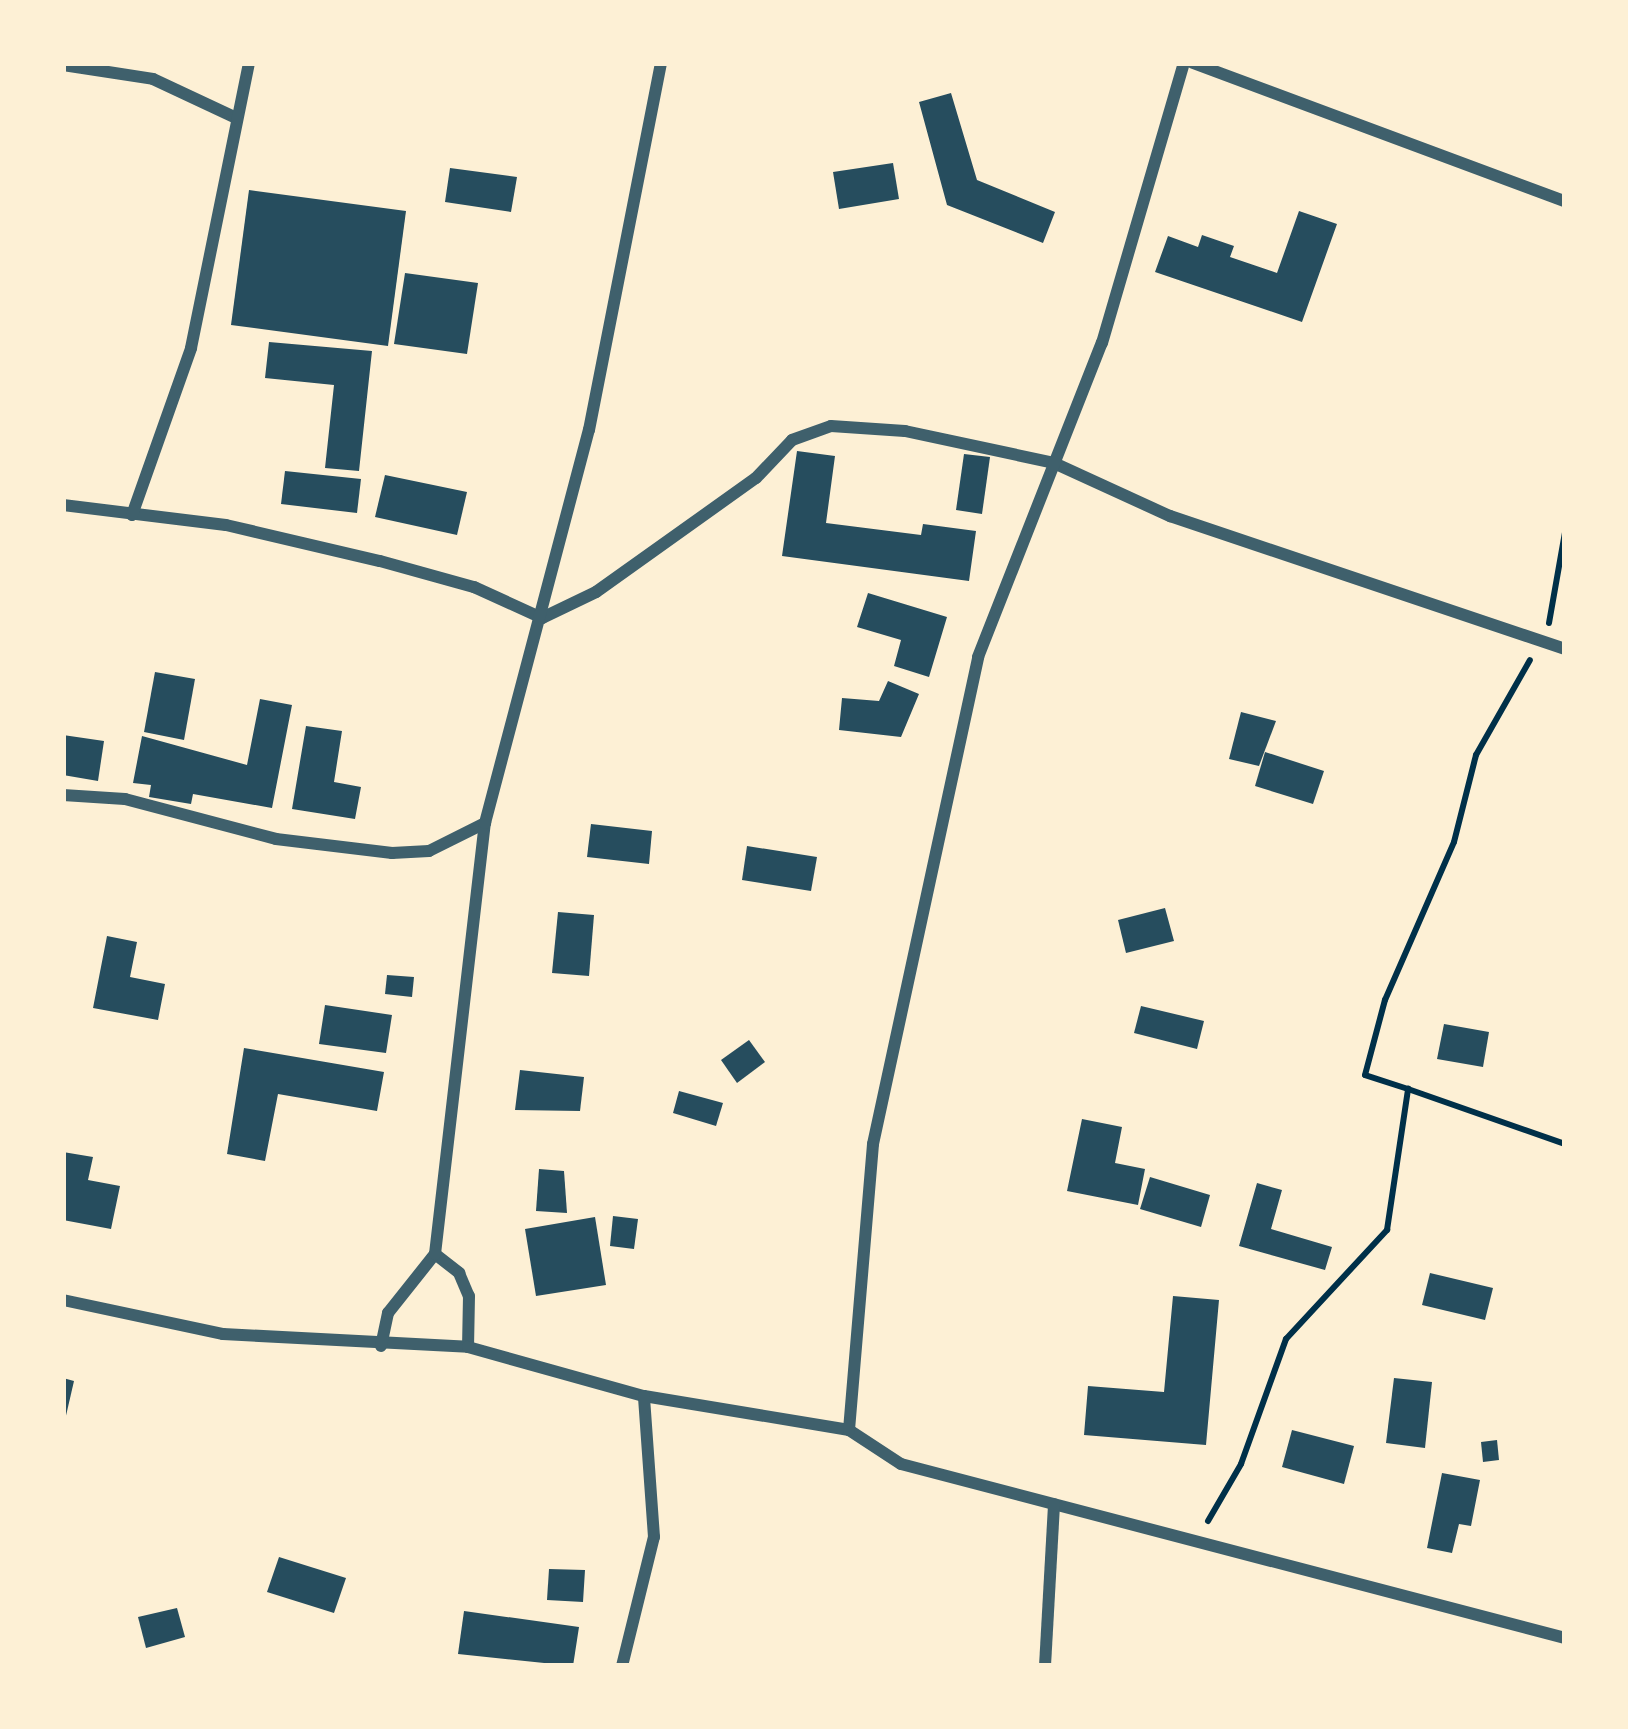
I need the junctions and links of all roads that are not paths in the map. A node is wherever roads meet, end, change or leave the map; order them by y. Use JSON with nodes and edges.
{"nodes":[{"id":1,"x":249,"y":63,"type":"edge"},
{"id":2,"x":661,"y":63,"type":"edge"},
{"id":3,"x":1184,"y":63,"type":"edge"},
{"id":4,"x":1193,"y":63,"type":"edge"},
{"id":5,"x":63,"y":65,"type":"edge"},
{"id":6,"x":234,"y":118,"type":"junction"},
{"id":7,"x":1565,"y":201,"type":"edge"},
{"id":8,"x":1054,"y":463,"type":"junction"},
{"id":9,"x":63,"y":505,"type":"edge"},
{"id":10,"x":132,"y":514,"type":"junction"},
{"id":11,"x":542,"y":618,"type":"junction"},
{"id":12,"x":1565,"y":650,"type":"edge"},
{"id":13,"x":63,"y":795,"type":"edge"},
{"id":14,"x":485,"y":823,"type":"junction"},
{"id":15,"x":435,"y":1254,"type":"junction"},
{"id":16,"x":63,"y":1300,"type":"edge"},
{"id":17,"x":381,"y":1346,"type":"junction"},
{"id":18,"x":468,"y":1348,"type":"junction"},
{"id":19,"x":644,"y":1396,"type":"junction"},
{"id":20,"x":849,"y":1430,"type":"junction"},
{"id":21,"x":1054,"y":1504,"type":"junction"},
{"id":22,"x":1565,"y":1638,"type":"edge"},
{"id":23,"x":622,"y":1666,"type":"edge"},
{"id":24,"x":1045,"y":1666,"type":"edge"}],
"edges":[{"from":1,"to":6,"type":"street"},
{"from":2,"to":11,"type":"street"},
{"from":3,"to":8,"type":"street"},
{"from":4,"to":7,"type":"street"},
{"from":5,"to":6,"type":"street"},
{"from":6,"to":10,"type":"street"},
{"from":8,"to":11,"type":"street"},
{"from":8,"to":12,"type":"street"},
{"from":8,"to":20,"type":"street"},
{"from":9,"to":10,"type":"street"},
{"from":10,"to":11,"type":"street"},
{"from":11,"to":14,"type":"street"},
{"from":13,"to":14,"type":"street"},
{"from":14,"to":15,"type":"street"},
{"from":15,"to":17,"type":"street"},
{"from":15,"to":18,"type":"street"},
{"from":16,"to":17,"type":"street"},
{"from":17,"to":18,"type":"street"},
{"from":18,"to":19,"type":"street"},
{"from":19,"to":20,"type":"street"},
{"from":19,"to":23,"type":"street"},
{"from":20,"to":21,"type":"street"},
{"from":21,"to":22,"type":"street"},
{"from":21,"to":24,"type":"street"}]}
